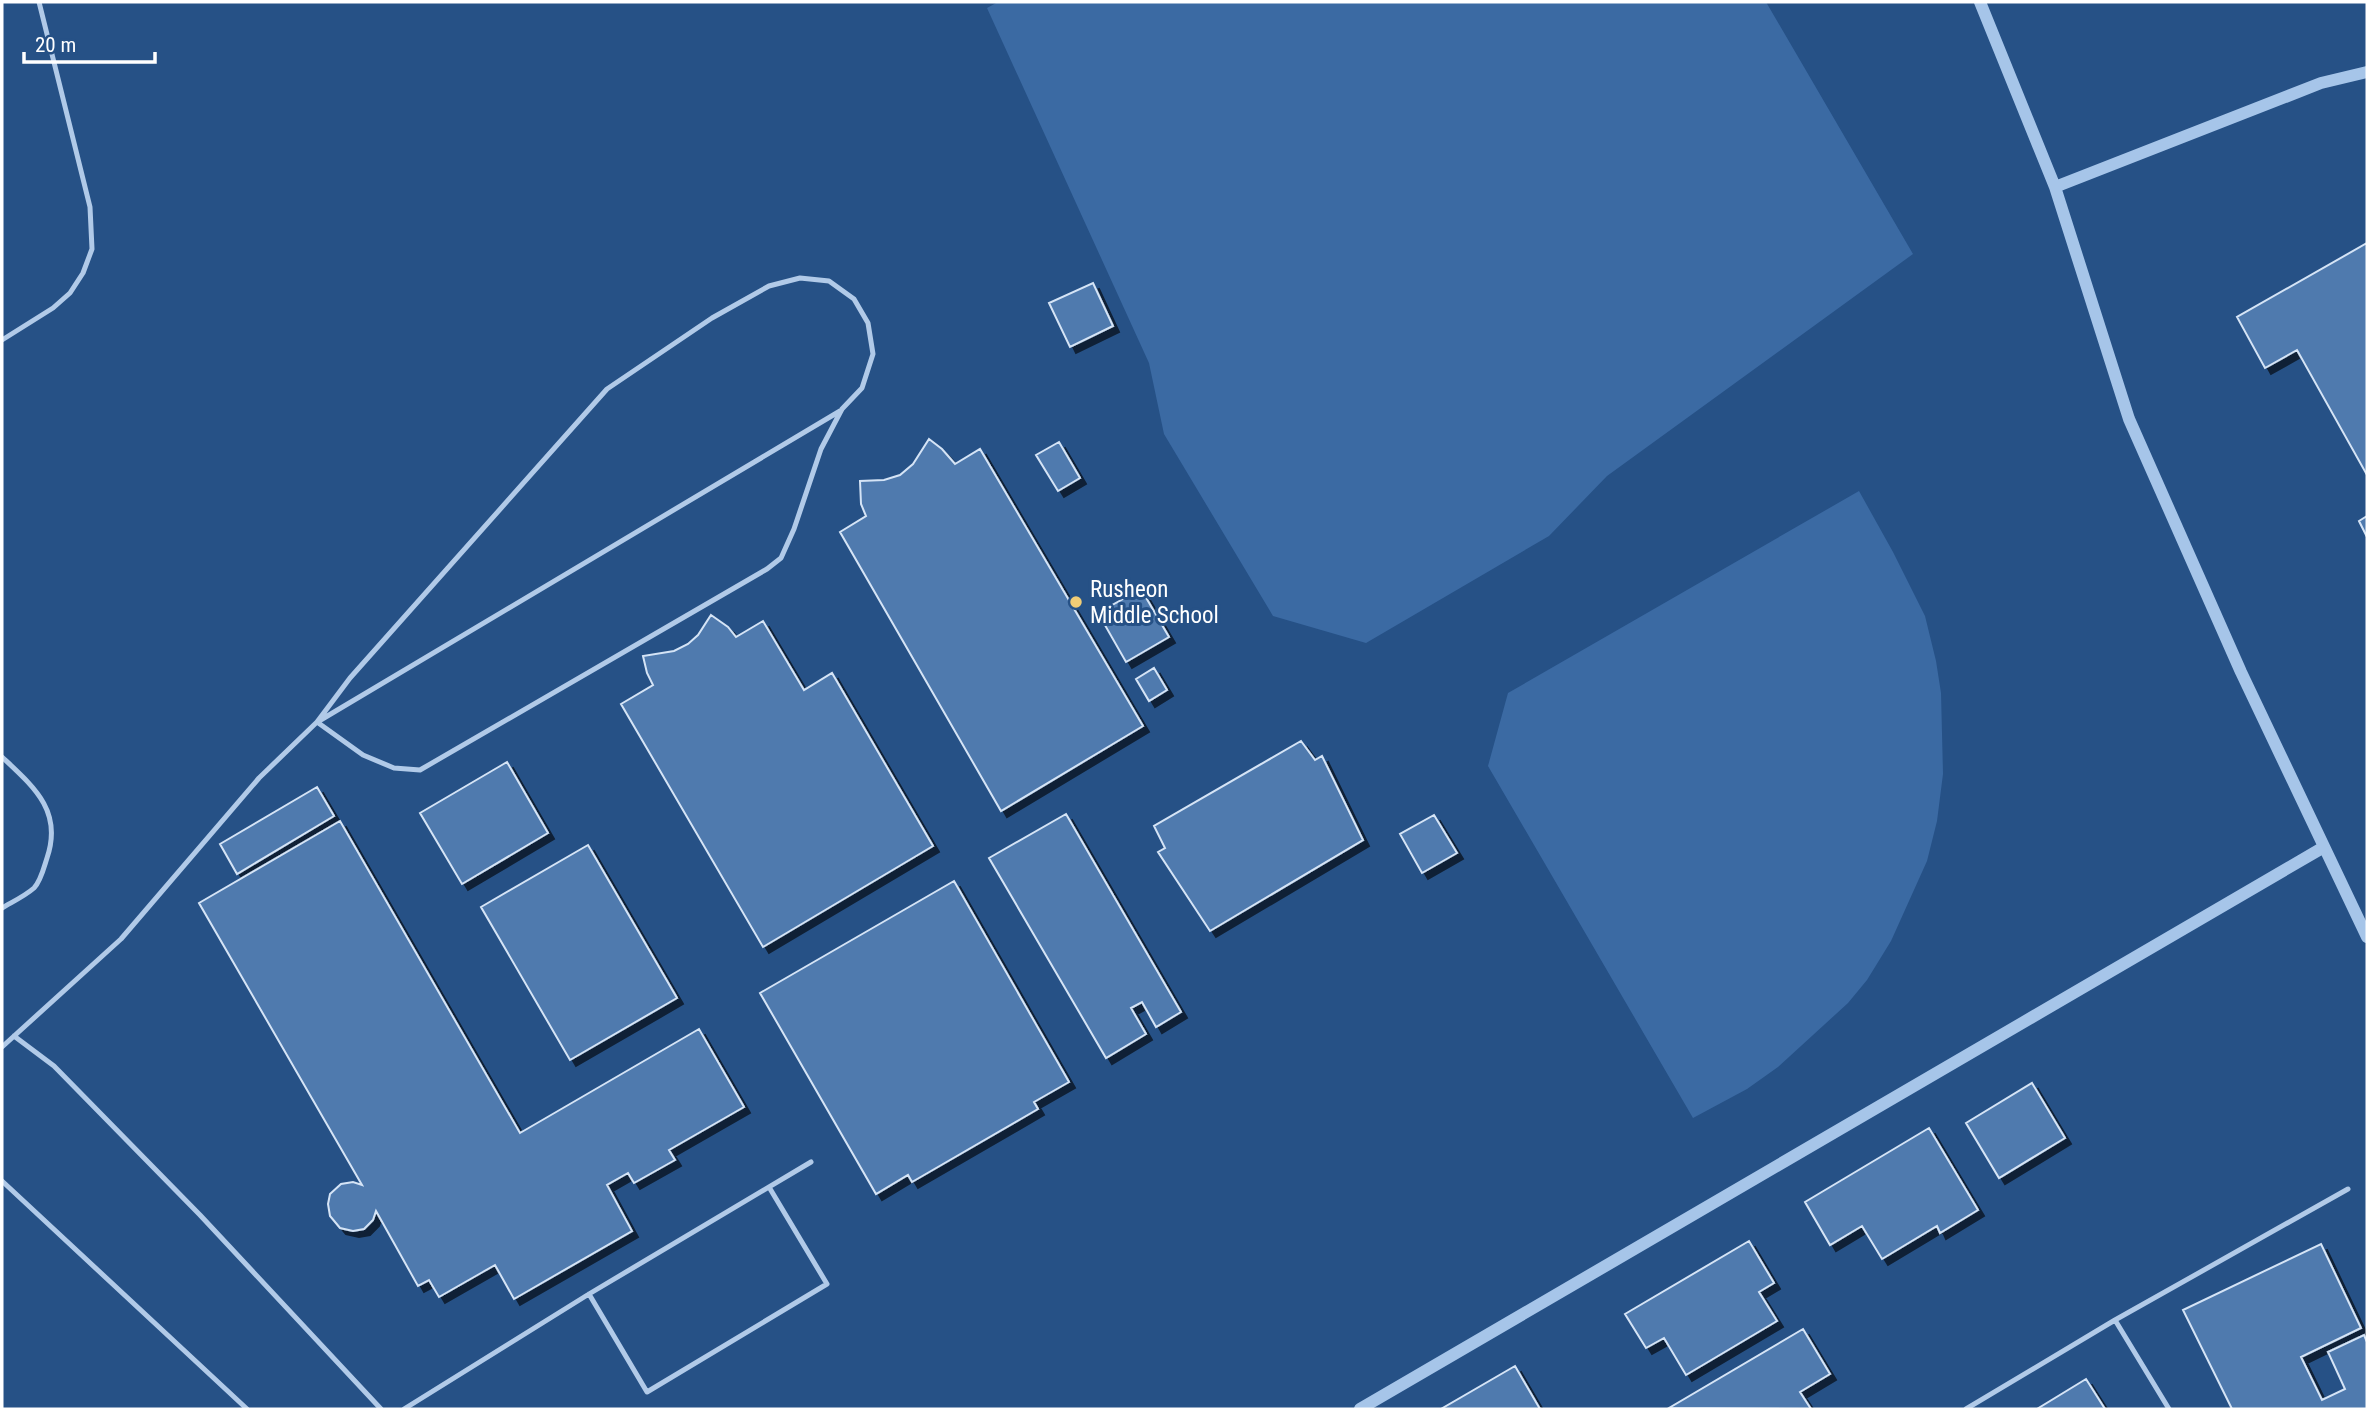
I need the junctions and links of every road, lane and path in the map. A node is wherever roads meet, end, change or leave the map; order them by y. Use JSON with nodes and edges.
{"nodes":[{"id":1,"x":39,"y":2,"type":"edge"},
{"id":2,"x":2,"y":341,"type":"edge"},
{"id":3,"x":842,"y":410,"type":"junction"},
{"id":4,"x":317,"y":722,"type":"junction"},
{"id":5,"x":2,"y":757,"type":"edge"},
{"id":6,"x":2,"y":908,"type":"edge"},
{"id":7,"x":14,"y":1036,"type":"junction"},
{"id":8,"x":2,"y":1047,"type":"edge"},
{"id":9,"x":811,"y":1162,"type":"dead end"},
{"id":10,"x":2,"y":1181,"type":"edge"},
{"id":11,"x":769,"y":1187,"type":"junction"},
{"id":12,"x":2348,"y":1189,"type":"dead end"},
{"id":13,"x":589,"y":1294,"type":"junction"},
{"id":14,"x":2115,"y":1320,"type":"junction"},
{"id":15,"x":247,"y":1409,"type":"edge"},
{"id":16,"x":381,"y":1409,"type":"edge"},
{"id":17,"x":404,"y":1409,"type":"edge"},
{"id":18,"x":1966,"y":1409,"type":"edge"},
{"id":19,"x":2169,"y":1409,"type":"edge"}],
"edges":[{"from":1,"to":2,"type":"lane"},
{"from":3,"to":4,"type":"lane"},
{"from":3,"to":4,"type":"lane"},
{"from":3,"to":4,"type":"lane"},
{"from":4,"to":7,"type":"lane"},
{"from":5,"to":6,"type":"lane"},
{"from":7,"to":8,"type":"lane"},
{"from":7,"to":16,"type":"lane"},
{"from":9,"to":11,"type":"lane"},
{"from":10,"to":15,"type":"lane"},
{"from":11,"to":13,"type":"lane"},
{"from":11,"to":13,"type":"lane"},
{"from":12,"to":14,"type":"lane"},
{"from":13,"to":17,"type":"lane"},
{"from":14,"to":18,"type":"lane"},
{"from":14,"to":19,"type":"lane"}]}
